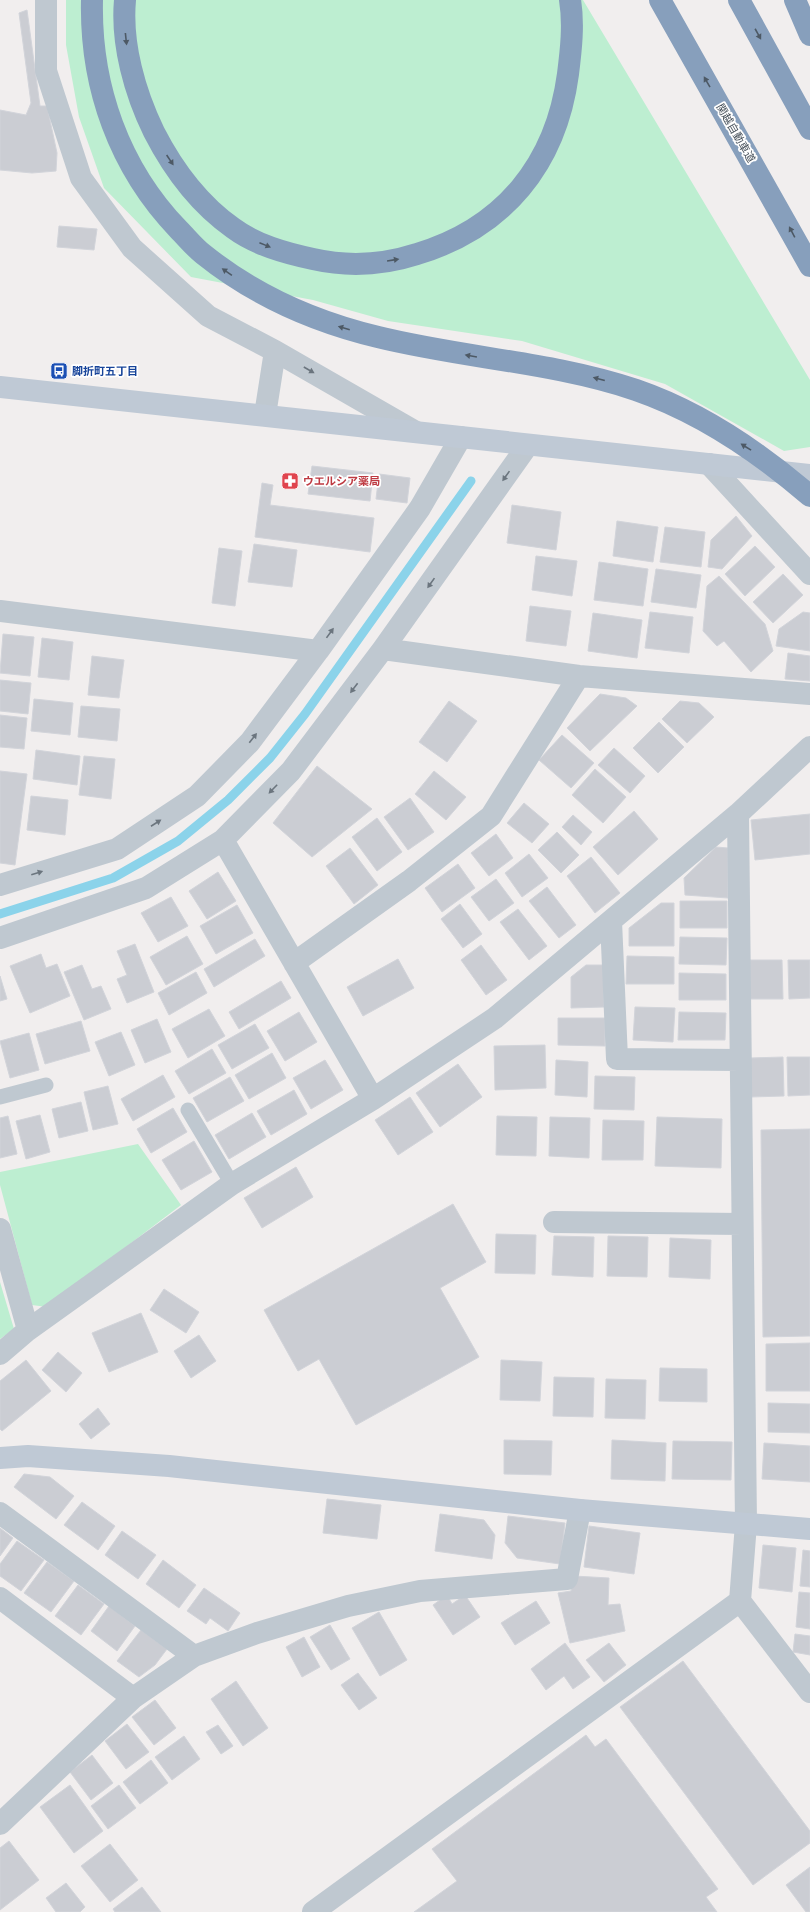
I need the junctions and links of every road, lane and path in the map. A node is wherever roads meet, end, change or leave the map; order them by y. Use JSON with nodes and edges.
{"nodes":[{"id":1,"x":46,"y":0,"type":"edge"},
{"id":2,"x":92,"y":0,"type":"edge"},
{"id":3,"x":125,"y":0,"type":"edge"},
{"id":4,"x":570,"y":0,"type":"edge"},
{"id":5,"x":660,"y":0,"type":"edge"},
{"id":6,"x":739,"y":0,"type":"edge"},
{"id":7,"x":795,"y":0,"type":"edge"},
{"id":8,"x":810,"y":35,"type":"edge"},
{"id":9,"x":810,"y":129,"type":"edge"},
{"id":10,"x":810,"y":266,"type":"edge"},
{"id":11,"x":275,"y":351,"type":"junction"},
{"id":12,"x":0,"y":387,"type":"edge"},
{"id":13,"x":265,"y":415,"type":"junction"},
{"id":14,"x":416,"y":432,"type":"junction"},
{"id":15,"x":461,"y":437,"type":"junction"},
{"id":16,"x":528,"y":445,"type":"junction"},
{"id":17,"x":709,"y":464,"type":"junction"},
{"id":18,"x":810,"y":475,"type":"edge"},
{"id":19,"x":810,"y":496,"type":"edge"},
{"id":20,"x":810,"y":574,"type":"edge"},
{"id":21,"x":0,"y":611,"type":"edge"},
{"id":22,"x":383,"y":650,"type":"junction"},
{"id":23,"x":318,"y":651,"type":"junction"},
{"id":24,"x":579,"y":676,"type":"junction"},
{"id":25,"x":810,"y":694,"type":"edge"},
{"id":26,"x":810,"y":747,"type":"edge"},
{"id":27,"x":738,"y":814,"type":"junction"},
{"id":28,"x":223,"y":840,"type":"junction"},
{"id":29,"x":0,"y":885,"type":"edge"},
{"id":30,"x":611,"y":921,"type":"junction"},
{"id":31,"x":0,"y":938,"type":"edge"},
{"id":32,"x":294,"y":964,"type":"junction"},
{"id":33,"x":740,"y":1060,"type":"junction"},
{"id":34,"x":46,"y":1085,"type":"dead end"},
{"id":35,"x":0,"y":1097,"type":"edge"},
{"id":36,"x":373,"y":1099,"type":"junction"},
{"id":37,"x":188,"y":1110,"type":"dead end"},
{"id":38,"x":232,"y":1184,"type":"junction"},
{"id":39,"x":554,"y":1222,"type":"dead end"},
{"id":40,"x":742,"y":1224,"type":"junction"},
{"id":41,"x":0,"y":1229,"type":"edge"},
{"id":42,"x":28,"y":1330,"type":"junction"},
{"id":43,"x":0,"y":1354,"type":"edge"},
{"id":44,"x":0,"y":1458,"type":"edge"},
{"id":45,"x":580,"y":1510,"type":"junction"},
{"id":46,"x":0,"y":1513,"type":"edge"},
{"id":47,"x":746,"y":1524,"type":"junction"},
{"id":48,"x":810,"y":1529,"type":"edge"},
{"id":49,"x":0,"y":1598,"type":"edge"},
{"id":50,"x":740,"y":1600,"type":"junction"},
{"id":51,"x":194,"y":1656,"type":"junction"},
{"id":52,"x":810,"y":1692,"type":"edge"},
{"id":53,"x":133,"y":1698,"type":"junction"},
{"id":54,"x":0,"y":1824,"type":"edge"},
{"id":55,"x":313,"y":1912,"type":"edge"}],
"edges":[{"from":1,"to":11,"type":"street"},
{"from":19,"to":2,"type":"highway","one_way":true},
{"from":3,"to":4,"type":"highway","one_way":true},
{"from":10,"to":5,"type":"highway","name":"関越自動車道","one_way":true},
{"from":6,"to":9,"type":"highway","one_way":true},
{"from":7,"to":8,"type":"highway"},
{"from":11,"to":13,"type":"street"},
{"from":11,"to":14,"type":"street","one_way":true},
{"from":12,"to":13,"type":"street"},
{"from":13,"to":14,"type":"street"},
{"from":14,"to":15,"type":"street"},
{"from":15,"to":16,"type":"street"},
{"from":23,"to":15,"type":"street","one_way":true},
{"from":16,"to":17,"type":"street"},
{"from":16,"to":22,"type":"street","one_way":true},
{"from":17,"to":18,"type":"street"},
{"from":17,"to":20,"type":"street"},
{"from":21,"to":23,"type":"street"},
{"from":22,"to":24,"type":"street"},
{"from":22,"to":28,"type":"street","one_way":true},
{"from":29,"to":23,"type":"street","one_way":true},
{"from":24,"to":25,"type":"street"},
{"from":24,"to":32,"type":"street"},
{"from":26,"to":27,"type":"street"},
{"from":27,"to":30,"type":"street"},
{"from":27,"to":33,"type":"street"},
{"from":28,"to":31,"type":"street"},
{"from":28,"to":32,"type":"street"},
{"from":30,"to":33,"type":"street"},
{"from":30,"to":36,"type":"street"},
{"from":32,"to":36,"type":"street"},
{"from":33,"to":40,"type":"street"},
{"from":34,"to":35,"type":"lane"},
{"from":36,"to":38,"type":"street"},
{"from":37,"to":38,"type":"lane"},
{"from":38,"to":42,"type":"street"},
{"from":39,"to":40,"type":"street"},
{"from":40,"to":47,"type":"street"},
{"from":41,"to":42,"type":"street"},
{"from":42,"to":43,"type":"street"},
{"from":44,"to":45,"type":"street"},
{"from":45,"to":47,"type":"street"},
{"from":45,"to":51,"type":"street"},
{"from":46,"to":51,"type":"street"},
{"from":47,"to":48,"type":"street"},
{"from":47,"to":50,"type":"street"},
{"from":49,"to":53,"type":"street"},
{"from":50,"to":52,"type":"street"},
{"from":50,"to":55,"type":"street"},
{"from":51,"to":53,"type":"street"},
{"from":53,"to":54,"type":"street"}]}
